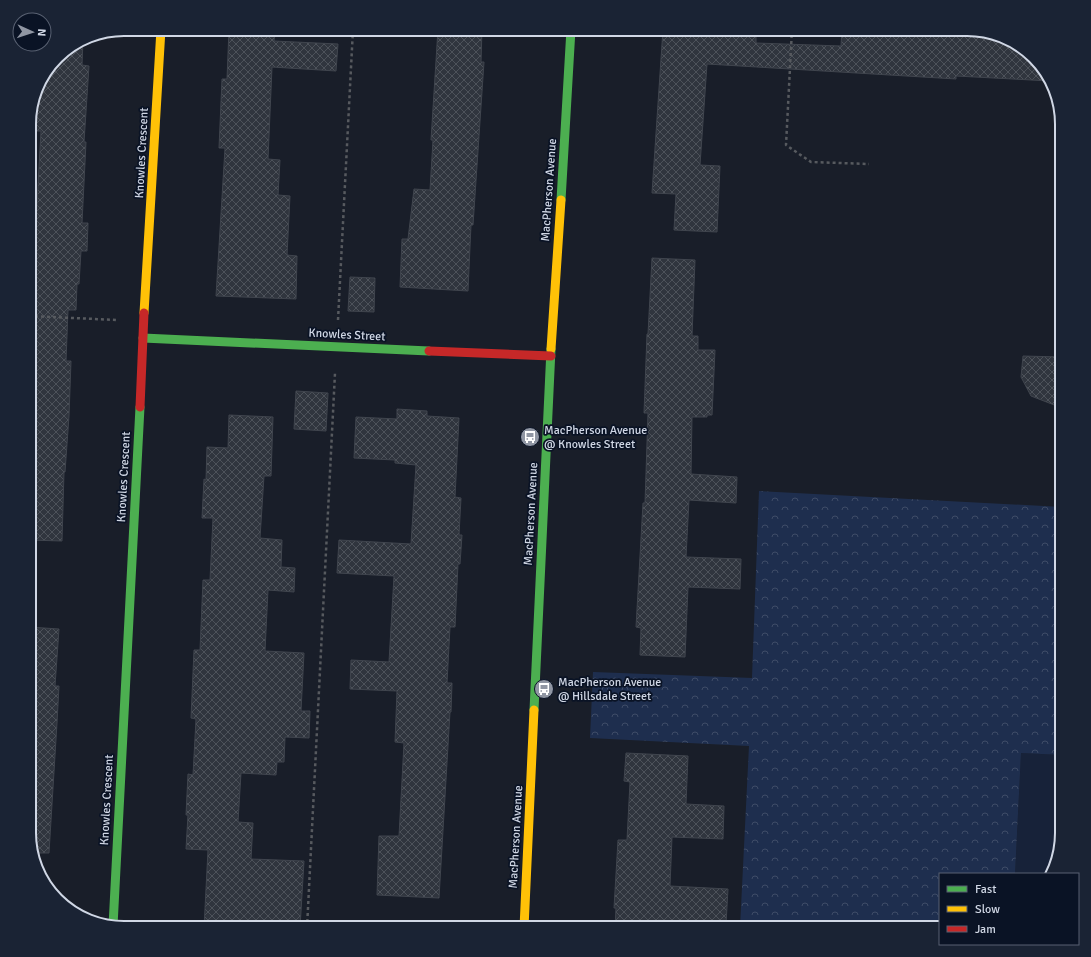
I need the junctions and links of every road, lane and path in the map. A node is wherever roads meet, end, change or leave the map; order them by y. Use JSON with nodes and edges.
{"nodes":[{"id":1,"x":161,"y":36,"type":"edge"},
{"id":2,"x":353,"y":36,"type":"edge"},
{"id":3,"x":571,"y":36,"type":"edge"},
{"id":4,"x":792,"y":36,"type":"edge"},
{"id":5,"x":869,"y":164,"type":"dead end"},
{"id":6,"x":36,"y":316,"type":"edge"},
{"id":7,"x":144,"y":321,"type":"junction"},
{"id":8,"x":143,"y":338,"type":"junction"},
{"id":9,"x":336,"y":346,"type":"junction"},
{"id":10,"x":551,"y":356,"type":"junction"},
{"id":11,"x":113,"y":920,"type":"edge"},
{"id":12,"x":307,"y":921,"type":"edge"},
{"id":13,"x":524,"y":921,"type":"edge"}],
"edges":[{"from":1,"to":7,"type":"street","name":"Knowles Crescent"},
{"from":2,"to":9,"type":"path"},
{"from":3,"to":10,"type":"street","name":"MacPherson Avenue"},
{"from":4,"to":5,"type":"path"},
{"from":6,"to":7,"type":"path"},
{"from":7,"to":8,"type":"street","name":"Knowles Crescent"},
{"from":8,"to":9,"type":"street","name":"Knowles Street"},
{"from":8,"to":11,"type":"street","name":"Knowles Crescent"},
{"from":9,"to":10,"type":"street","name":"Knowles Street"},
{"from":9,"to":12,"type":"path"},
{"from":10,"to":13,"type":"street","name":"MacPherson Avenue"}]}
